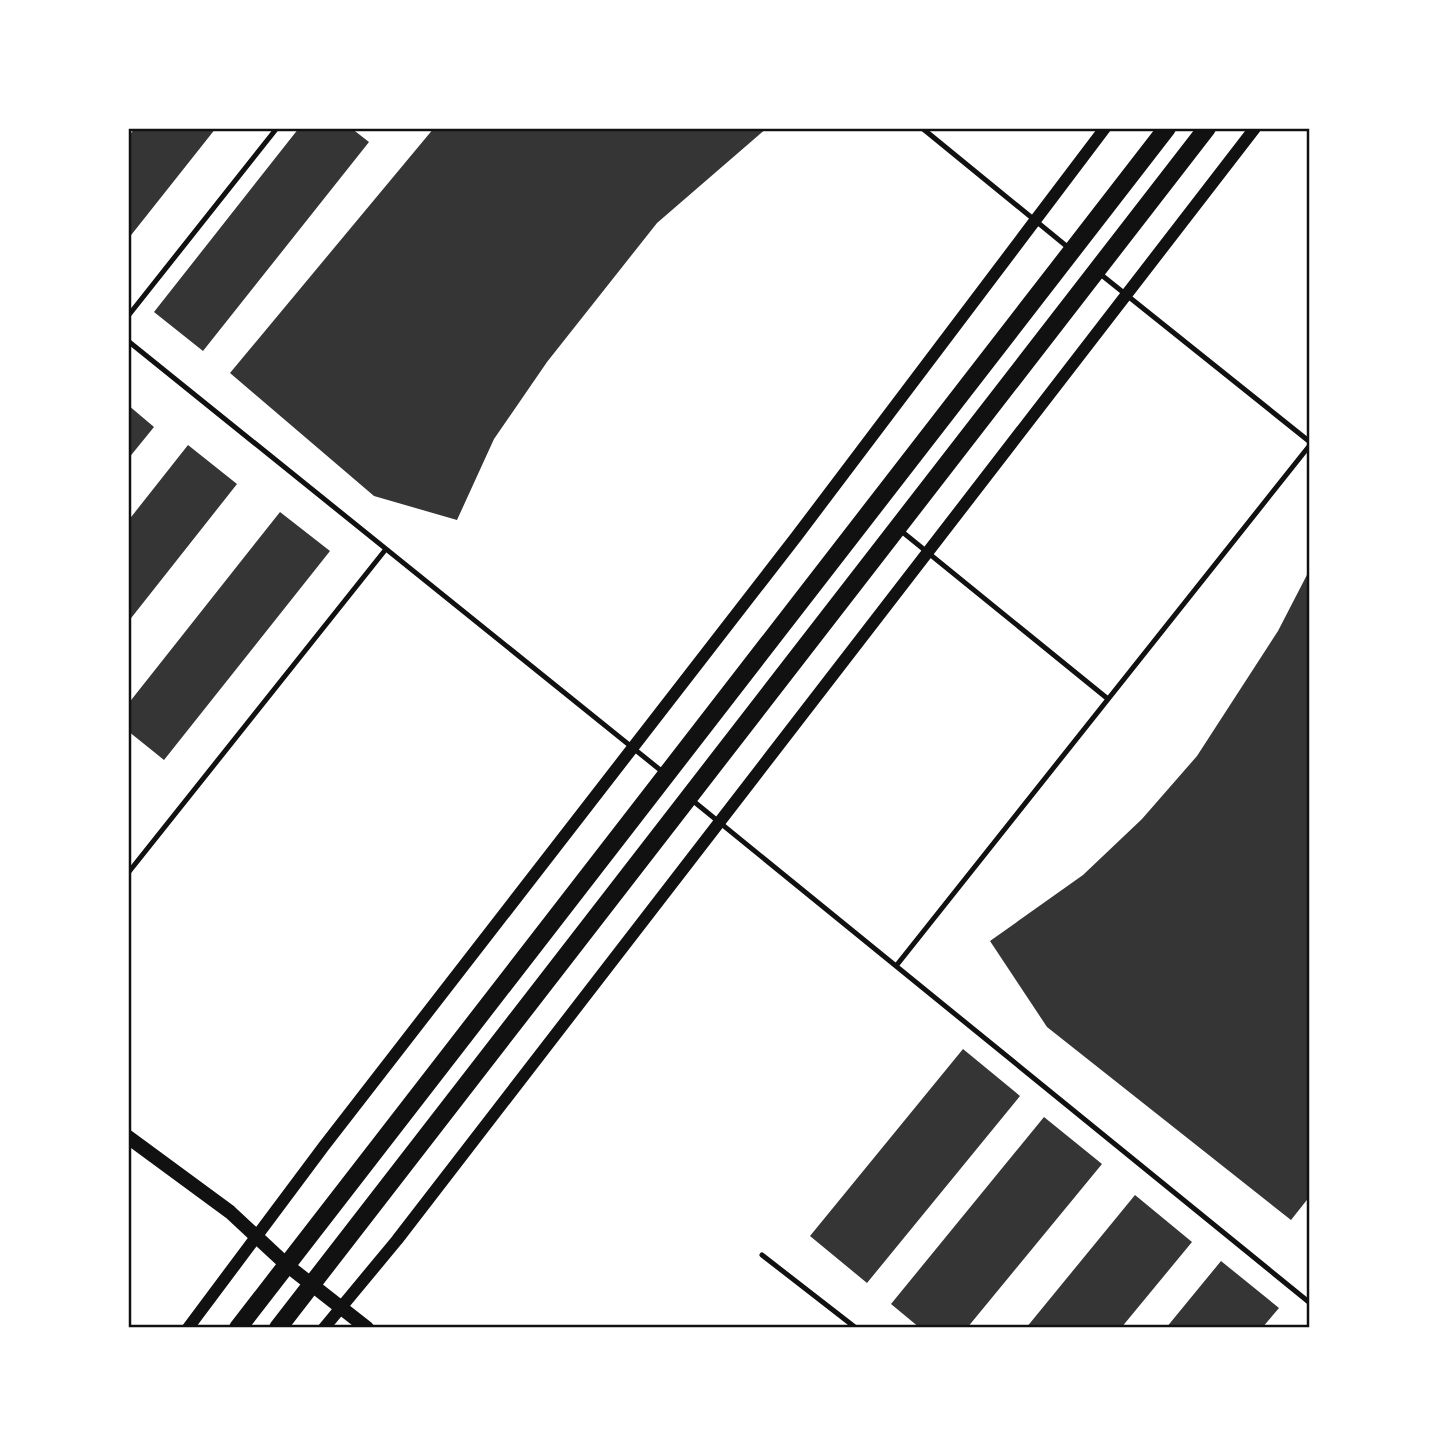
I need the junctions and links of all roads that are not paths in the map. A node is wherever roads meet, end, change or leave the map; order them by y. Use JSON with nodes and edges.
{"nodes":[{"id":1,"x":278,"y":128,"type":"edge"},
{"id":2,"x":922,"y":128,"type":"edge"},
{"id":3,"x":1105,"y":128,"type":"edge"},
{"id":4,"x":1167,"y":128,"type":"edge"},
{"id":5,"x":1207,"y":128,"type":"edge"},
{"id":6,"x":1255,"y":128,"type":"edge"},
{"id":7,"x":1036,"y":220,"type":"junction"},
{"id":8,"x":1072,"y":251,"type":"junction"},
{"id":9,"x":1097,"y":271,"type":"junction"},
{"id":10,"x":1125,"y":293,"type":"junction"},
{"id":11,"x":128,"y":316,"type":"edge"},
{"id":12,"x":128,"y":341,"type":"edge"},
{"id":13,"x":1310,"y":443,"type":"edge"},
{"id":14,"x":897,"y":528,"type":"junction"},
{"id":15,"x":386,"y":549,"type":"junction"},
{"id":16,"x":926,"y":552,"type":"junction"},
{"id":17,"x":1108,"y":699,"type":"junction"},
{"id":18,"x":632,"y":748,"type":"junction"},
{"id":19,"x":667,"y":775,"type":"junction"},
{"id":20,"x":689,"y":798,"type":"junction"},
{"id":21,"x":720,"y":822,"type":"junction"},
{"id":22,"x":128,"y":873,"type":"edge"},
{"id":23,"x":896,"y":966,"type":"junction"},
{"id":24,"x":128,"y":1137,"type":"edge"},
{"id":25,"x":257,"y":1237,"type":"junction"},
{"id":26,"x":762,"y":1255,"type":"dead end"},
{"id":27,"x":288,"y":1266,"type":"junction"},
{"id":28,"x":313,"y":1285,"type":"junction"},
{"id":29,"x":1310,"y":1303,"type":"edge"},
{"id":30,"x":341,"y":1307,"type":"junction"},
{"id":31,"x":188,"y":1328,"type":"edge"},
{"id":32,"x":238,"y":1328,"type":"edge"},
{"id":33,"x":278,"y":1328,"type":"edge"},
{"id":34,"x":324,"y":1328,"type":"edge"},
{"id":35,"x":368,"y":1328,"type":"edge"},
{"id":36,"x":856,"y":1328,"type":"edge"}],
"edges":[{"from":1,"to":11,"type":"lane"},
{"from":2,"to":7,"type":"lane"},
{"from":3,"to":7,"type":"street"},
{"from":4,"to":8,"type":"main road"},
{"from":5,"to":9,"type":"main road"},
{"from":6,"to":10,"type":"street"},
{"from":7,"to":8,"type":"lane"},
{"from":7,"to":18,"type":"street"},
{"from":8,"to":19,"type":"main road"},
{"from":9,"to":10,"type":"lane"},
{"from":9,"to":14,"type":"main road"},
{"from":10,"to":13,"type":"lane"},
{"from":10,"to":16,"type":"street"},
{"from":12,"to":15,"type":"lane"},
{"from":13,"to":17,"type":"lane"},
{"from":14,"to":16,"type":"lane"},
{"from":14,"to":20,"type":"main road"},
{"from":15,"to":18,"type":"lane"},
{"from":15,"to":22,"type":"lane"},
{"from":16,"to":17,"type":"lane"},
{"from":16,"to":21,"type":"street"},
{"from":17,"to":23,"type":"lane"},
{"from":18,"to":19,"type":"lane"},
{"from":18,"to":25,"type":"street"},
{"from":19,"to":27,"type":"main road"},
{"from":20,"to":21,"type":"lane"},
{"from":20,"to":28,"type":"main road"},
{"from":21,"to":23,"type":"lane"},
{"from":21,"to":30,"type":"street"},
{"from":23,"to":29,"type":"lane"},
{"from":24,"to":25,"type":"main road"},
{"from":25,"to":27,"type":"main road"},
{"from":25,"to":31,"type":"street"},
{"from":26,"to":36,"type":"lane"},
{"from":27,"to":28,"type":"main road"},
{"from":27,"to":32,"type":"main road"},
{"from":28,"to":30,"type":"main road"},
{"from":28,"to":33,"type":"main road"},
{"from":30,"to":34,"type":"street"},
{"from":30,"to":35,"type":"main road"}]}
